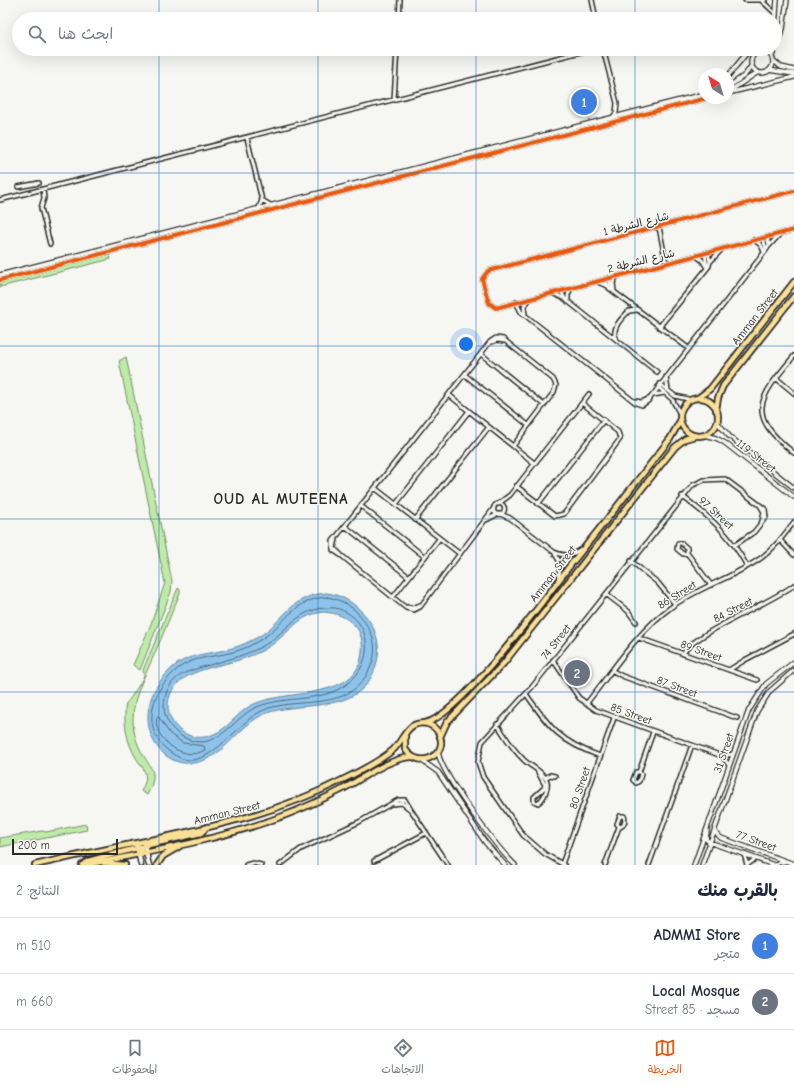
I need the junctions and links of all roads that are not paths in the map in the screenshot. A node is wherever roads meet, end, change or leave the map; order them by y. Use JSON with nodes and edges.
{"nodes":[{"id":1,"x":400,"y":0,"type":"edge"},
{"id":2,"x":592,"y":0,"type":"edge"},
{"id":3,"x":745,"y":0,"type":"edge"},
{"id":4,"x":763,"y":0,"type":"edge"},
{"id":5,"x":777,"y":0,"type":"edge"},
{"id":6,"x":786,"y":0,"type":"edge"},
{"id":7,"x":399,"y":12,"type":"edge"},
{"id":8,"x":595,"y":12,"type":"edge"},
{"id":9,"x":774,"y":12,"type":"edge"},
{"id":10,"x":776,"y":12,"type":"edge"},
{"id":11,"x":782,"y":31,"type":"edge"},
{"id":12,"x":397,"y":56,"type":"edge"},
{"id":13,"x":565,"y":56,"type":"edge"},
{"id":14,"x":605,"y":56,"type":"edge"},
{"id":15,"x":744,"y":56,"type":"edge"},
{"id":16,"x":754,"y":56,"type":"edge"},
{"id":17,"x":772,"y":56,"type":"edge"},
{"id":18,"x":773,"y":61,"type":"junction"},
{"id":19,"x":752,"y":65,"type":"junction"},
{"id":20,"x":734,"y":69,"type":"edge"},
{"id":21,"x":769,"y":70,"type":"junction"},
{"id":22,"x":794,"y":70,"type":"edge"},
{"id":23,"x":758,"y":72,"type":"junction"},
{"id":24,"x":794,"y":76,"type":"edge"},
{"id":25,"x":734,"y":83,"type":"edge"},
{"id":26,"x":734,"y":89,"type":"edge"},
{"id":27,"x":734,"y":91,"type":"edge"},
{"id":28,"x":698,"y":96,"type":"edge"},
{"id":29,"x":394,"y":100,"type":"junction"},
{"id":30,"x":698,"y":100,"type":"edge"},
{"id":31,"x":612,"y":119,"type":"junction"},
{"id":32,"x":247,"y":138,"type":"junction"},
{"id":33,"x":39,"y":183,"type":"dead end"},
{"id":34,"x":25,"y":186,"type":"junction"},
{"id":35,"x":18,"y":187,"type":"dead end"},
{"id":36,"x":43,"y":190,"type":"junction"},
{"id":37,"x":794,"y":191,"type":"edge"},
{"id":38,"x":27,"y":194,"type":"junction"},
{"id":39,"x":0,"y":200,"type":"edge"},
{"id":40,"x":262,"y":200,"type":"junction"},
{"id":41,"x":273,"y":206,"type":"junction"},
{"id":42,"x":258,"y":210,"type":"junction"},
{"id":43,"x":657,"y":227,"type":"junction"},
{"id":44,"x":794,"y":230,"type":"edge"},
{"id":45,"x":782,"y":233,"type":"junction"},
{"id":46,"x":765,"y":237,"type":"junction"},
{"id":47,"x":754,"y":240,"type":"junction"},
{"id":48,"x":50,"y":244,"type":"dead end"},
{"id":49,"x":768,"y":247,"type":"junction"},
{"id":50,"x":723,"y":248,"type":"junction"},
{"id":51,"x":764,"y":252,"type":"junction"},
{"id":52,"x":707,"y":253,"type":"junction"},
{"id":53,"x":696,"y":256,"type":"junction"},
{"id":54,"x":710,"y":262,"type":"junction"},
{"id":55,"x":667,"y":263,"type":"junction"},
{"id":56,"x":707,"y":268,"type":"junction"},
{"id":57,"x":0,"y":276,"type":"edge"},
{"id":58,"x":618,"y":276,"type":"junction"},
{"id":59,"x":607,"y":278,"type":"junction"},
{"id":60,"x":0,"y":280,"type":"edge"},
{"id":61,"x":595,"y":282,"type":"junction"},
{"id":62,"x":794,"y":282,"type":"edge"},
{"id":63,"x":608,"y":286,"type":"junction"},
{"id":64,"x":571,"y":288,"type":"junction"},
{"id":65,"x":562,"y":290,"type":"junction"},
{"id":66,"x":613,"y":290,"type":"junction"},
{"id":67,"x":552,"y":293,"type":"junction"},
{"id":68,"x":794,"y":296,"type":"edge"},
{"id":69,"x":530,"y":299,"type":"junction"},
{"id":70,"x":564,"y":299,"type":"junction"},
{"id":71,"x":518,"y":302,"type":"junction"},
{"id":72,"x":568,"y":302,"type":"junction"},
{"id":73,"x":508,"y":305,"type":"junction"},
{"id":74,"x":492,"y":306,"type":"joint"},
{"id":75,"x":518,"y":310,"type":"junction"},
{"id":76,"x":638,"y":310,"type":"junction"},
{"id":77,"x":524,"y":314,"type":"junction"},
{"id":78,"x":659,"y":327,"type":"junction"},
{"id":79,"x":616,"y":340,"type":"junction"},
{"id":80,"x":688,"y":349,"type":"junction"},
{"id":81,"x":481,"y":354,"type":"junction"},
{"id":82,"x":794,"y":356,"type":"edge"},
{"id":83,"x":657,"y":372,"type":"dead end"},
{"id":84,"x":465,"y":375,"type":"junction"},
{"id":85,"x":666,"y":377,"type":"junction"},
{"id":86,"x":776,"y":378,"type":"junction"},
{"id":87,"x":659,"y":386,"type":"junction"},
{"id":88,"x":668,"y":393,"type":"junction"},
{"id":89,"x":794,"y":393,"type":"edge"},
{"id":90,"x":589,"y":394,"type":"dead end"},
{"id":91,"x":449,"y":395,"type":"junction"},
{"id":92,"x":651,"y":396,"type":"junction"},
{"id":93,"x":698,"y":398,"type":"junction"},
{"id":94,"x":692,"y":400,"type":"junction"},
{"id":95,"x":582,"y":402,"type":"junction"},
{"id":96,"x":544,"y":405,"type":"junction"},
{"id":97,"x":716,"y":410,"type":"junction"},
{"id":98,"x":468,"y":411,"type":"junction"},
{"id":99,"x":680,"y":414,"type":"junction"},
{"id":100,"x":604,"y":420,"type":"junction"},
{"id":101,"x":680,"y":420,"type":"junction"},
{"id":102,"x":717,"y":422,"type":"junction"},
{"id":103,"x":528,"y":425,"type":"junction"},
{"id":104,"x":489,"y":427,"type":"junction"},
{"id":105,"x":704,"y":435,"type":"junction"},
{"id":106,"x":695,"y":436,"type":"junction"},
{"id":107,"x":513,"y":446,"type":"junction"},
{"id":108,"x":794,"y":453,"type":"edge"},
{"id":109,"x":534,"y":463,"type":"junction"},
{"id":110,"x":516,"y":486,"type":"junction"},
{"id":111,"x":375,"y":488,"type":"junction"},
{"id":112,"x":794,"y":488,"type":"edge"},
{"id":113,"x":510,"y":495,"type":"junction"},
{"id":114,"x":682,"y":496,"type":"junction"},
{"id":115,"x":794,"y":497,"type":"edge"},
{"id":116,"x":396,"y":504,"type":"junction"},
{"id":117,"x":498,"y":504,"type":"junction"},
{"id":118,"x":538,"y":504,"type":"junction"},
{"id":119,"x":361,"y":506,"type":"junction"},
{"id":120,"x":494,"y":508,"type":"junction"},
{"id":121,"x":504,"y":508,"type":"junction"},
{"id":122,"x":499,"y":514,"type":"junction"},
{"id":123,"x":416,"y":520,"type":"junction"},
{"id":124,"x":512,"y":520,"type":"junction"},
{"id":125,"x":485,"y":521,"type":"junction"},
{"id":126,"x":794,"y":522,"type":"edge"},
{"id":127,"x":345,"y":526,"type":"junction"},
{"id":128,"x":439,"y":539,"type":"junction"},
{"id":129,"x":780,"y":540,"type":"junction"},
{"id":130,"x":735,"y":545,"type":"junction"},
{"id":131,"x":586,"y":546,"type":"junction"},
{"id":132,"x":554,"y":552,"type":"junction"},
{"id":133,"x":687,"y":553,"type":"dead end"},
{"id":134,"x":460,"y":554,"type":"junction"},
{"id":135,"x":794,"y":555,"type":"edge"},
{"id":136,"x":425,"y":557,"type":"junction"},
{"id":137,"x":631,"y":561,"type":"junction"},
{"id":138,"x":748,"y":566,"type":"junction"},
{"id":139,"x":409,"y":577,"type":"junction"},
{"id":140,"x":558,"y":581,"type":"junction"},
{"id":141,"x":711,"y":585,"type":"junction"},
{"id":142,"x":794,"y":585,"type":"edge"},
{"id":143,"x":606,"y":594,"type":"junction"},
{"id":144,"x":393,"y":597,"type":"junction"},
{"id":145,"x":675,"y":604,"type":"junction"},
{"id":146,"x":636,"y":622,"type":"dead end"},
{"id":147,"x":794,"y":634,"type":"edge"},
{"id":148,"x":639,"y":638,"type":"junction"},
{"id":149,"x":683,"y":654,"type":"junction"},
{"id":150,"x":553,"y":660,"type":"junction"},
{"id":151,"x":794,"y":662,"type":"edge"},
{"id":152,"x":736,"y":666,"type":"junction"},
{"id":153,"x":730,"y":670,"type":"junction"},
{"id":154,"x":794,"y":670,"type":"edge"},
{"id":155,"x":613,"y":671,"type":"junction"},
{"id":156,"x":736,"y":673,"type":"junction"},
{"id":157,"x":757,"y":680,"type":"dead end"},
{"id":158,"x":526,"y":694,"type":"junction"},
{"id":159,"x":586,"y":704,"type":"junction"},
{"id":160,"x":614,"y":718,"type":"junction"},
{"id":161,"x":737,"y":718,"type":"dead end"},
{"id":162,"x":424,"y":723,"type":"junction"},
{"id":163,"x":497,"y":724,"type":"junction"},
{"id":164,"x":653,"y":732,"type":"junction"},
{"id":165,"x":405,"y":735,"type":"junction"},
{"id":166,"x":440,"y":737,"type":"junction"},
{"id":167,"x":692,"y":745,"type":"junction"},
{"id":168,"x":438,"y":751,"type":"junction"},
{"id":169,"x":733,"y":754,"type":"junction"},
{"id":170,"x":600,"y":756,"type":"junction"},
{"id":171,"x":722,"y":756,"type":"junction"},
{"id":172,"x":412,"y":757,"type":"junction"},
{"id":173,"x":421,"y":760,"type":"junction"},
{"id":174,"x":730,"y":764,"type":"junction"},
{"id":175,"x":538,"y":772,"type":"junction"},
{"id":176,"x":639,"y":772,"type":"dead end"},
{"id":177,"x":555,"y":776,"type":"dead end"},
{"id":178,"x":545,"y":778,"type":"junction"},
{"id":179,"x":542,"y":790,"type":"junction"},
{"id":180,"x":541,"y":801,"type":"junction"},
{"id":181,"x":708,"y":825,"type":"junction"},
{"id":182,"x":619,"y":827,"type":"dead end"},
{"id":183,"x":714,"y":831,"type":"junction"},
{"id":184,"x":426,"y":833,"type":"junction"},
{"id":185,"x":710,"y":843,"type":"junction"},
{"id":186,"x":184,"y":844,"type":"junction"},
{"id":187,"x":142,"y":845,"type":"junction"},
{"id":188,"x":138,"y":851,"type":"junction"},
{"id":189,"x":744,"y":854,"type":"junction"},
{"id":190,"x":756,"y":859,"type":"junction"},
{"id":191,"x":374,"y":861,"type":"dead end"},
{"id":192,"x":97,"y":863,"type":"junction"},
{"id":193,"x":793,"y":864,"type":"edge"},
{"id":194,"x":35,"y":865,"type":"edge"},
{"id":195,"x":82,"y":865,"type":"edge"},
{"id":196,"x":86,"y":865,"type":"edge"},
{"id":197,"x":125,"y":865,"type":"edge"},
{"id":198,"x":141,"y":865,"type":"edge"},
{"id":199,"x":149,"y":865,"type":"edge"},
{"id":200,"x":157,"y":865,"type":"edge"},
{"id":201,"x":246,"y":865,"type":"edge"},
{"id":202,"x":261,"y":865,"type":"edge"},
{"id":203,"x":280,"y":865,"type":"edge"},
{"id":204,"x":448,"y":865,"type":"edge"},
{"id":205,"x":505,"y":865,"type":"edge"},
{"id":206,"x":515,"y":865,"type":"edge"},
{"id":207,"x":563,"y":865,"type":"edge"},
{"id":208,"x":605,"y":865,"type":"edge"},
{"id":209,"x":649,"y":865,"type":"edge"},
{"id":210,"x":694,"y":865,"type":"edge"},
{"id":211,"x":702,"y":865,"type":"edge"},
{"id":212,"x":747,"y":865,"type":"edge"},
{"id":213,"x":775,"y":865,"type":"edge"}],
"edges":[{"from":1,"to":7,"type":"street"},
{"from":2,"to":8,"type":"street"},
{"from":3,"to":4,"type":"street"},
{"from":4,"to":9,"type":"street"},
{"from":5,"to":10,"type":"street"},
{"from":6,"to":11,"type":"street"},
{"from":12,"to":29,"type":"street"},
{"from":13,"to":29,"type":"street"},
{"from":14,"to":31,"type":"street"},
{"from":15,"to":20,"type":"street"},
{"from":16,"to":19,"type":"street"},
{"from":17,"to":18,"type":"street"},
{"from":18,"to":21,"type":"street"},
{"from":18,"to":22,"type":"street"},
{"from":19,"to":23,"type":"street"},
{"from":19,"to":25,"type":"street"},
{"from":21,"to":23,"type":"street"},
{"from":21,"to":24,"type":"street"},
{"from":23,"to":26,"type":"street"},
{"from":24,"to":27,"type":"street"},
{"from":28,"to":31,"type":"street"},
{"from":29,"to":32,"type":"street"},
{"from":30,"to":60,"type":"street"},
{"from":31,"to":41,"type":"street"},
{"from":32,"to":36,"type":"street"},
{"from":32,"to":40,"type":"street"},
{"from":33,"to":34,"type":"street"},
{"from":34,"to":35,"type":"street"},
{"from":34,"to":38,"type":"street"},
{"from":36,"to":38,"type":"street"},
{"from":36,"to":48,"type":"street"},
{"from":37,"to":43,"type":"street","name":"شارع الشرطة 1"},
{"from":38,"to":39,"type":"street"},
{"from":40,"to":41,"type":"street"},
{"from":40,"to":42,"type":"street"},
{"from":41,"to":42,"type":"street"},
{"from":42,"to":57,"type":"street"},
{"from":43,"to":55,"type":"street"},
{"from":43,"to":74,"type":"street","name":"شارع الشرطة 1"},
{"from":44,"to":45,"type":"street","name":"شارع الشرطة 2"},
{"from":45,"to":46,"type":"street","name":"شارع الشرطة 2"},
{"from":45,"to":49,"type":"street"},
{"from":46,"to":47,"type":"street","name":"شارع الشرطة 2"},
{"from":46,"to":49,"type":"street"},
{"from":46,"to":51,"type":"street"},
{"from":47,"to":50,"type":"street","name":"شارع الشرطة 2"},
{"from":47,"to":51,"type":"street"},
{"from":49,"to":51,"type":"street"},
{"from":50,"to":52,"type":"street","name":"شارع الشرطة 2"},
{"from":50,"to":54,"type":"street"},
{"from":51,"to":80,"type":"street"},
{"from":52,"to":53,"type":"street","name":"شارع الشرطة 2"},
{"from":52,"to":54,"type":"street"},
{"from":52,"to":56,"type":"street"},
{"from":53,"to":55,"type":"street","name":"شارع الشرطة 2"},
{"from":53,"to":56,"type":"street"},
{"from":54,"to":56,"type":"street"},
{"from":55,"to":58,"type":"street","name":"شارع الشرطة 2"},
{"from":56,"to":78,"type":"street"},
{"from":58,"to":59,"type":"street","name":"شارع الشرطة 2"},
{"from":58,"to":66,"type":"street"},
{"from":59,"to":61,"type":"street","name":"شارع الشرطة 2"},
{"from":59,"to":63,"type":"street"},
{"from":59,"to":66,"type":"street"},
{"from":61,"to":63,"type":"street"},
{"from":61,"to":64,"type":"street","name":"شارع الشرطة 2"},
{"from":62,"to":93,"type":"main road","name":"Amman Street"},
{"from":63,"to":66,"type":"street"},
{"from":64,"to":65,"type":"street","name":"شارع الشرطة 2"},
{"from":64,"to":72,"type":"street"},
{"from":65,"to":67,"type":"street","name":"شارع الشرطة 2"},
{"from":65,"to":70,"type":"street"},
{"from":65,"to":72,"type":"street"},
{"from":66,"to":76,"type":"street"},
{"from":67,"to":69,"type":"street","name":"شارع الشرطة 2"},
{"from":67,"to":70,"type":"street"},
{"from":68,"to":97,"type":"main road","name":"Amman Street"},
{"from":69,"to":71,"type":"street","name":"شارع الشرطة 2"},
{"from":69,"to":77,"type":"street"},
{"from":70,"to":72,"type":"street"},
{"from":71,"to":73,"type":"street","name":"شارع الشرطة 2"},
{"from":71,"to":75,"type":"street"},
{"from":71,"to":77,"type":"street"},
{"from":72,"to":79,"type":"street"},
{"from":73,"to":74,"type":"street","name":"شارع الشرطة 2"},
{"from":73,"to":75,"type":"street"},
{"from":75,"to":77,"type":"street"},
{"from":76,"to":78,"type":"street"},
{"from":76,"to":79,"type":"street"},
{"from":77,"to":92,"type":"street"},
{"from":78,"to":80,"type":"street"},
{"from":79,"to":83,"type":"street"},
{"from":80,"to":85,"type":"street"},
{"from":81,"to":84,"type":"street"},
{"from":81,"to":96,"type":"street"},
{"from":81,"to":96,"type":"street"},
{"from":82,"to":86,"type":"street"},
{"from":84,"to":91,"type":"street"},
{"from":84,"to":103,"type":"street"},
{"from":85,"to":87,"type":"street"},
{"from":85,"to":88,"type":"street"},
{"from":86,"to":89,"type":"street"},
{"from":86,"to":108,"type":"street"},
{"from":87,"to":88,"type":"street"},
{"from":87,"to":92,"type":"street"},
{"from":88,"to":92,"type":"street"},
{"from":88,"to":94,"type":"street"},
{"from":88,"to":99,"type":"street"},
{"from":90,"to":95,"type":"street"},
{"from":91,"to":98,"type":"street"},
{"from":91,"to":111,"type":"street"},
{"from":93,"to":94,"type":"main road"},
{"from":93,"to":97,"type":"main road"},
{"from":94,"to":99,"type":"main road"},
{"from":95,"to":100,"type":"street"},
{"from":95,"to":109,"type":"street"},
{"from":96,"to":103,"type":"street"},
{"from":97,"to":102,"type":"main road"},
{"from":98,"to":104,"type":"street"},
{"from":98,"to":116,"type":"street"},
{"from":99,"to":101,"type":"main road"},
{"from":100,"to":118,"type":"street"},
{"from":100,"to":118,"type":"street"},
{"from":101,"to":106,"type":"main road"},
{"from":101,"to":131,"type":"main road","name":"Amman Street"},
{"from":102,"to":105,"type":"main road"},
{"from":102,"to":112,"type":"street","name":"119 Street"},
{"from":103,"to":107,"type":"street"},
{"from":104,"to":107,"type":"street"},
{"from":104,"to":123,"type":"street"},
{"from":105,"to":106,"type":"main road"},
{"from":105,"to":115,"type":"street","name":"119 Street"},
{"from":106,"to":166,"type":"main road","name":"Amman Street"},
{"from":107,"to":109,"type":"street"},
{"from":109,"to":110,"type":"street"},
{"from":110,"to":113,"type":"street"},
{"from":110,"to":118,"type":"street"},
{"from":111,"to":116,"type":"street"},
{"from":111,"to":119,"type":"street"},
{"from":113,"to":117,"type":"street"},
{"from":113,"to":121,"type":"street"},
{"from":114,"to":130,"type":"street","name":"97 Street"},
{"from":114,"to":130,"type":"street","name":"74 Street"},
{"from":114,"to":137,"type":"street","name":"74 Street"},
{"from":116,"to":123,"type":"street"},
{"from":117,"to":120,"type":"street"},
{"from":117,"to":121,"type":"street"},
{"from":119,"to":127,"type":"street"},
{"from":119,"to":136,"type":"street"},
{"from":120,"to":122,"type":"street"},
{"from":120,"to":125,"type":"street"},
{"from":121,"to":122,"type":"street"},
{"from":121,"to":124,"type":"street"},
{"from":122,"to":124,"type":"street"},
{"from":122,"to":125,"type":"street"},
{"from":123,"to":128,"type":"street"},
{"from":124,"to":132,"type":"street"},
{"from":125,"to":134,"type":"street"},
{"from":126,"to":129,"type":"street","name":"86 Street"},
{"from":127,"to":139,"type":"street"},
{"from":127,"to":144,"type":"street"},
{"from":128,"to":134,"type":"street"},
{"from":128,"to":136,"type":"street"},
{"from":129,"to":135,"type":"street"},
{"from":129,"to":138,"type":"street","name":"86 Street"},
{"from":130,"to":138,"type":"street","name":"97 Street"},
{"from":131,"to":132,"type":"street"},
{"from":131,"to":140,"type":"main road","name":"Amman Street"},
{"from":132,"to":140,"type":"street"},
{"from":133,"to":141,"type":"street"},
{"from":134,"to":144,"type":"street"},
{"from":136,"to":139,"type":"street"},
{"from":137,"to":143,"type":"street","name":"74 Street"},
{"from":137,"to":145,"type":"street"},
{"from":138,"to":141,"type":"street","name":"86 Street"},
{"from":139,"to":144,"type":"street"},
{"from":140,"to":162,"type":"main road","name":"Amman Street"},
{"from":141,"to":145,"type":"street","name":"86 Street"},
{"from":142,"to":149,"type":"street","name":"84 Street"},
{"from":143,"to":146,"type":"street"},
{"from":143,"to":150,"type":"street","name":"74 Street"},
{"from":145,"to":148,"type":"street","name":"86 Street"},
{"from":147,"to":152,"type":"street"},
{"from":148,"to":149,"type":"street","name":"89 Street"},
{"from":148,"to":155,"type":"street","name":"86 Street"},
{"from":149,"to":153,"type":"street","name":"89 Street"},
{"from":150,"to":158,"type":"street","name":"74 Street"},
{"from":150,"to":159,"type":"street","name":"85 Street"},
{"from":151,"to":169,"type":"street","name":"31 Street"},
{"from":152,"to":153,"type":"street"},
{"from":152,"to":156,"type":"street"},
{"from":153,"to":156,"type":"street","name":"89 Street"},
{"from":154,"to":183,"type":"street","name":"31 Street"},
{"from":155,"to":159,"type":"street","name":"86 Street"},
{"from":155,"to":161,"type":"street","name":"87 Street"},
{"from":156,"to":157,"type":"street","name":"89 Street"},
{"from":158,"to":163,"type":"street","name":"74 Street"},
{"from":158,"to":170,"type":"street"},
{"from":159,"to":160,"type":"street","name":"85 Street"},
{"from":160,"to":164,"type":"street","name":"85 Street"},
{"from":160,"to":170,"type":"street","name":"80 Street"},
{"from":162,"to":165,"type":"main road"},
{"from":162,"to":166,"type":"main road"},
{"from":163,"to":175,"type":"street"},
{"from":163,"to":207,"type":"street","name":"74 Street"},
{"from":164,"to":167,"type":"street","name":"85 Street"},
{"from":164,"to":176,"type":"street"},
{"from":165,"to":172,"type":"main road"},
{"from":165,"to":187,"type":"main road","name":"Amman Street"},
{"from":166,"to":168,"type":"main road"},
{"from":167,"to":171,"type":"street","name":"85 Street"},
{"from":167,"to":209,"type":"street"},
{"from":168,"to":173,"type":"main road"},
{"from":168,"to":206,"type":"street"},
{"from":169,"to":171,"type":"street"},
{"from":169,"to":174,"type":"street","name":"31 Street"},
{"from":170,"to":207,"type":"street","name":"80 Street"},
{"from":171,"to":174,"type":"street","name":"85 Street"},
{"from":172,"to":173,"type":"main road"},
{"from":172,"to":186,"type":"main road","name":"Amman Street"},
{"from":173,"to":205,"type":"street"},
{"from":174,"to":181,"type":"street","name":"31 Street"},
{"from":175,"to":178,"type":"street"},
{"from":175,"to":179,"type":"street"},
{"from":177,"to":178,"type":"street"},
{"from":178,"to":180,"type":"street"},
{"from":179,"to":180,"type":"street"},
{"from":179,"to":180,"type":"street"},
{"from":181,"to":185,"type":"street"},
{"from":181,"to":210,"type":"street","name":"31 Street"},
{"from":182,"to":208,"type":"street"},
{"from":183,"to":185,"type":"street","name":"31 Street"},
{"from":183,"to":193,"type":"street","name":"77 Street"},
{"from":184,"to":191,"type":"street"},
{"from":184,"to":203,"type":"street"},
{"from":184,"to":204,"type":"street"},
{"from":185,"to":189,"type":"street","name":"77 Street"},
{"from":185,"to":211,"type":"street","name":"31 Street"},
{"from":186,"to":187,"type":"main road","name":"Amman Street"},
{"from":186,"to":200,"type":"main road"},
{"from":187,"to":188,"type":"main road","name":"Amman Street"},
{"from":187,"to":188,"type":"main road"},
{"from":187,"to":194,"type":"main road","name":"Amman Street"},
{"from":187,"to":199,"type":"main road"},
{"from":188,"to":192,"type":"main road","name":"Amman Street"},
{"from":188,"to":195,"type":"main road"},
{"from":188,"to":198,"type":"main road"},
{"from":189,"to":190,"type":"street","name":"77 Street"},
{"from":189,"to":212,"type":"street"},
{"from":190,"to":212,"type":"street"},
{"from":190,"to":213,"type":"street","name":"77 Street"},
{"from":192,"to":196,"type":"main road","name":"Amman Street"},
{"from":192,"to":197,"type":"main road"},
{"from":193,"to":213,"type":"street"},
{"from":201,"to":202,"type":"street"}]}
